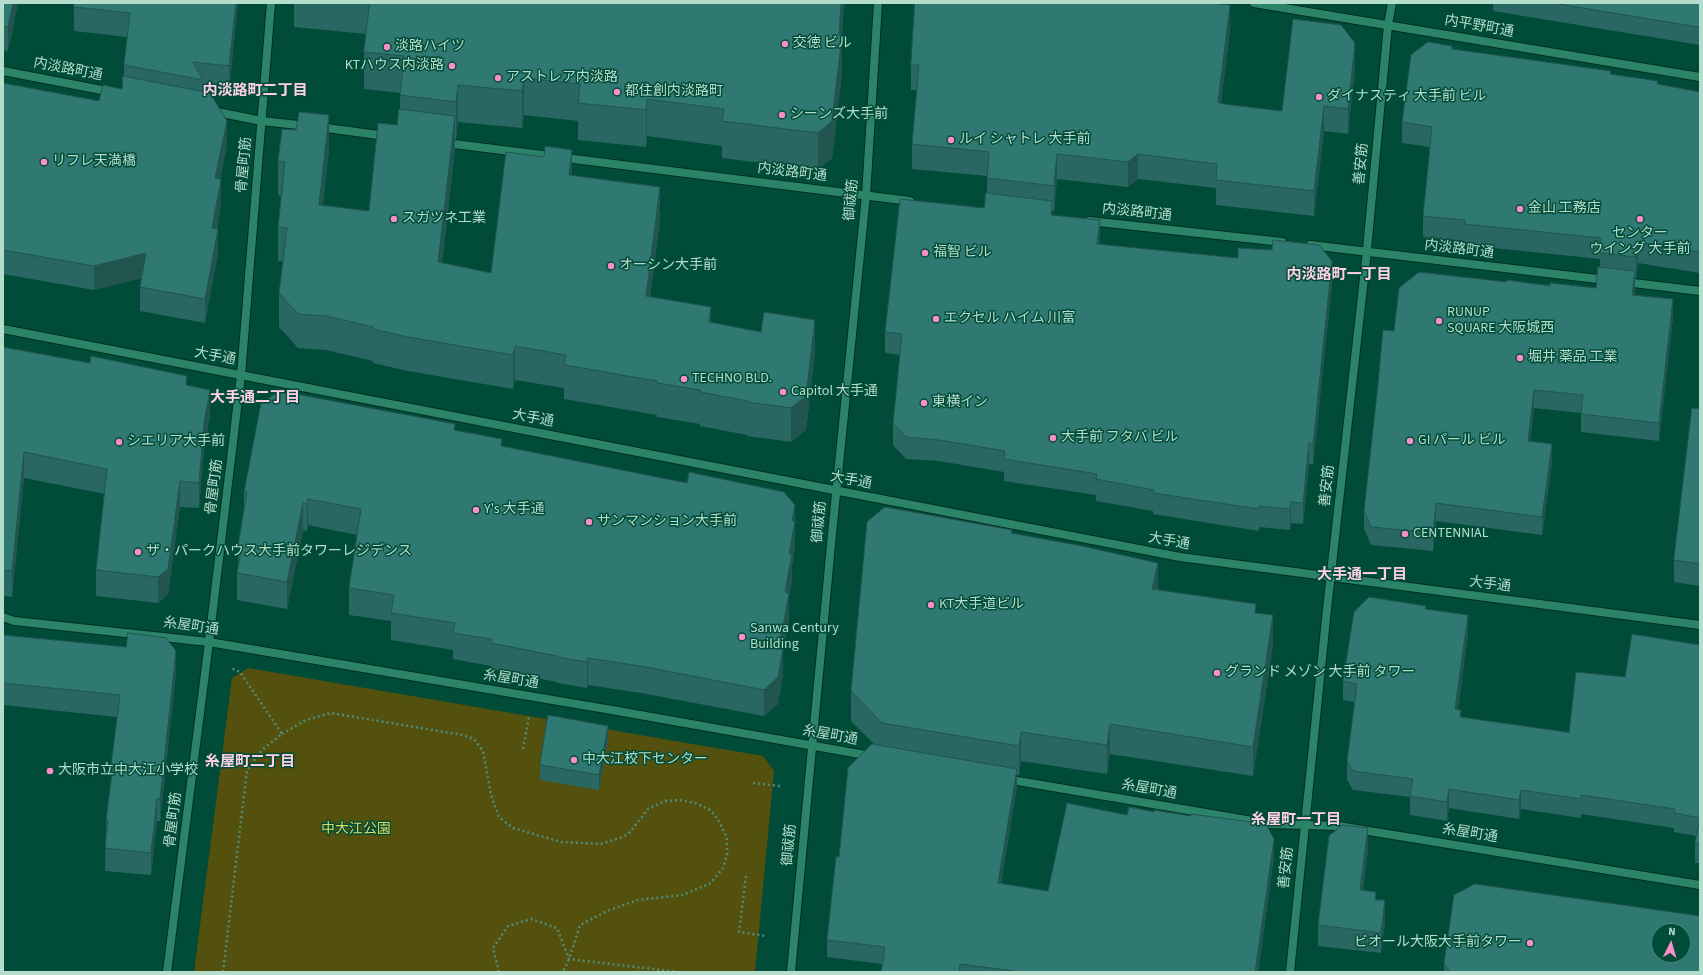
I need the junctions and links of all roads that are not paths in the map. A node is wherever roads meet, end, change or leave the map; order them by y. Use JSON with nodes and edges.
{"nodes":[{"id":1,"x":271,"y":3,"type":"edge"},
{"id":2,"x":878,"y":3,"type":"edge"},
{"id":3,"x":1254,"y":3,"type":"edge"},
{"id":4,"x":1392,"y":3,"type":"edge"},
{"id":5,"x":1388,"y":24,"type":"junction"},
{"id":6,"x":3,"y":70,"type":"edge"},
{"id":7,"x":1700,"y":77,"type":"edge"},
{"id":8,"x":117,"y":93,"type":"edge"},
{"id":9,"x":201,"y":109,"type":"edge"},
{"id":10,"x":262,"y":121,"type":"junction"},
{"id":11,"x":392,"y":137,"type":"edge"},
{"id":12,"x":439,"y":142,"type":"edge"},
{"id":13,"x":866,"y":196,"type":"junction"},
{"id":14,"x":921,"y":202,"type":"edge"},
{"id":15,"x":1077,"y":219,"type":"edge"},
{"id":16,"x":1289,"y":243,"type":"edge"},
{"id":17,"x":1304,"y":245,"type":"edge"},
{"id":18,"x":1367,"y":252,"type":"junction"},
{"id":19,"x":1700,"y":291,"type":"edge"},
{"id":20,"x":3,"y":329,"type":"edge"},
{"id":21,"x":241,"y":375,"type":"junction"},
{"id":22,"x":836,"y":491,"type":"junction"},
{"id":23,"x":1331,"y":577,"type":"junction"},
{"id":24,"x":3,"y":617,"type":"edge"},
{"id":25,"x":1700,"y":625,"type":"edge"},
{"id":26,"x":209,"y":642,"type":"junction"},
{"id":27,"x":812,"y":746,"type":"junction"},
{"id":28,"x":882,"y":758,"type":"edge"},
{"id":29,"x":998,"y":778,"type":"edge"},
{"id":30,"x":1304,"y":825,"type":"junction"},
{"id":31,"x":1700,"y":884,"type":"edge"},
{"id":32,"x":167,"y":972,"type":"edge"},
{"id":33,"x":792,"y":972,"type":"edge"},
{"id":34,"x":1290,"y":972,"type":"edge"}],
"edges":[{"from":1,"to":10,"type":"street","name":"骨屋町筋"},
{"from":2,"to":13,"type":"street","name":"御祓筋"},
{"from":3,"to":5,"type":"street","name":"内平野町通"},
{"from":4,"to":5,"type":"street","name":"善安筋"},
{"from":5,"to":7,"type":"street","name":"内平野町通"},
{"from":5,"to":18,"type":"street","name":"善安筋"},
{"from":6,"to":8,"type":"street","name":"内淡路町通"},
{"from":9,"to":10,"type":"street"},
{"from":10,"to":11,"type":"street"},
{"from":10,"to":21,"type":"street","name":"骨屋町筋"},
{"from":12,"to":13,"type":"street","name":"内淡路町通"},
{"from":13,"to":14,"type":"street","name":"内淡路町通"},
{"from":13,"to":22,"type":"street","name":"御祓筋"},
{"from":15,"to":16,"type":"street","name":"内淡路町通"},
{"from":17,"to":18,"type":"street","name":"内淡路町通"},
{"from":18,"to":19,"type":"street","name":"内淡路町通"},
{"from":18,"to":23,"type":"street","name":"善安筋"},
{"from":20,"to":21,"type":"street","name":"大手通"},
{"from":21,"to":22,"type":"street","name":"大手通"},
{"from":21,"to":26,"type":"street","name":"骨屋町筋"},
{"from":22,"to":23,"type":"street","name":"大手通"},
{"from":22,"to":27,"type":"street","name":"御祓筋"},
{"from":23,"to":25,"type":"street","name":"大手通"},
{"from":23,"to":30,"type":"street","name":"善安筋"},
{"from":24,"to":26,"type":"street","name":"糸屋町通"},
{"from":26,"to":27,"type":"street","name":"糸屋町通"},
{"from":26,"to":32,"type":"street","name":"骨屋町筋"},
{"from":27,"to":28,"type":"street","name":"糸屋町通"},
{"from":27,"to":33,"type":"street","name":"御祓筋"},
{"from":29,"to":30,"type":"street","name":"糸屋町通"},
{"from":30,"to":31,"type":"street","name":"糸屋町通"},
{"from":30,"to":34,"type":"street","name":"善安筋"}]}
